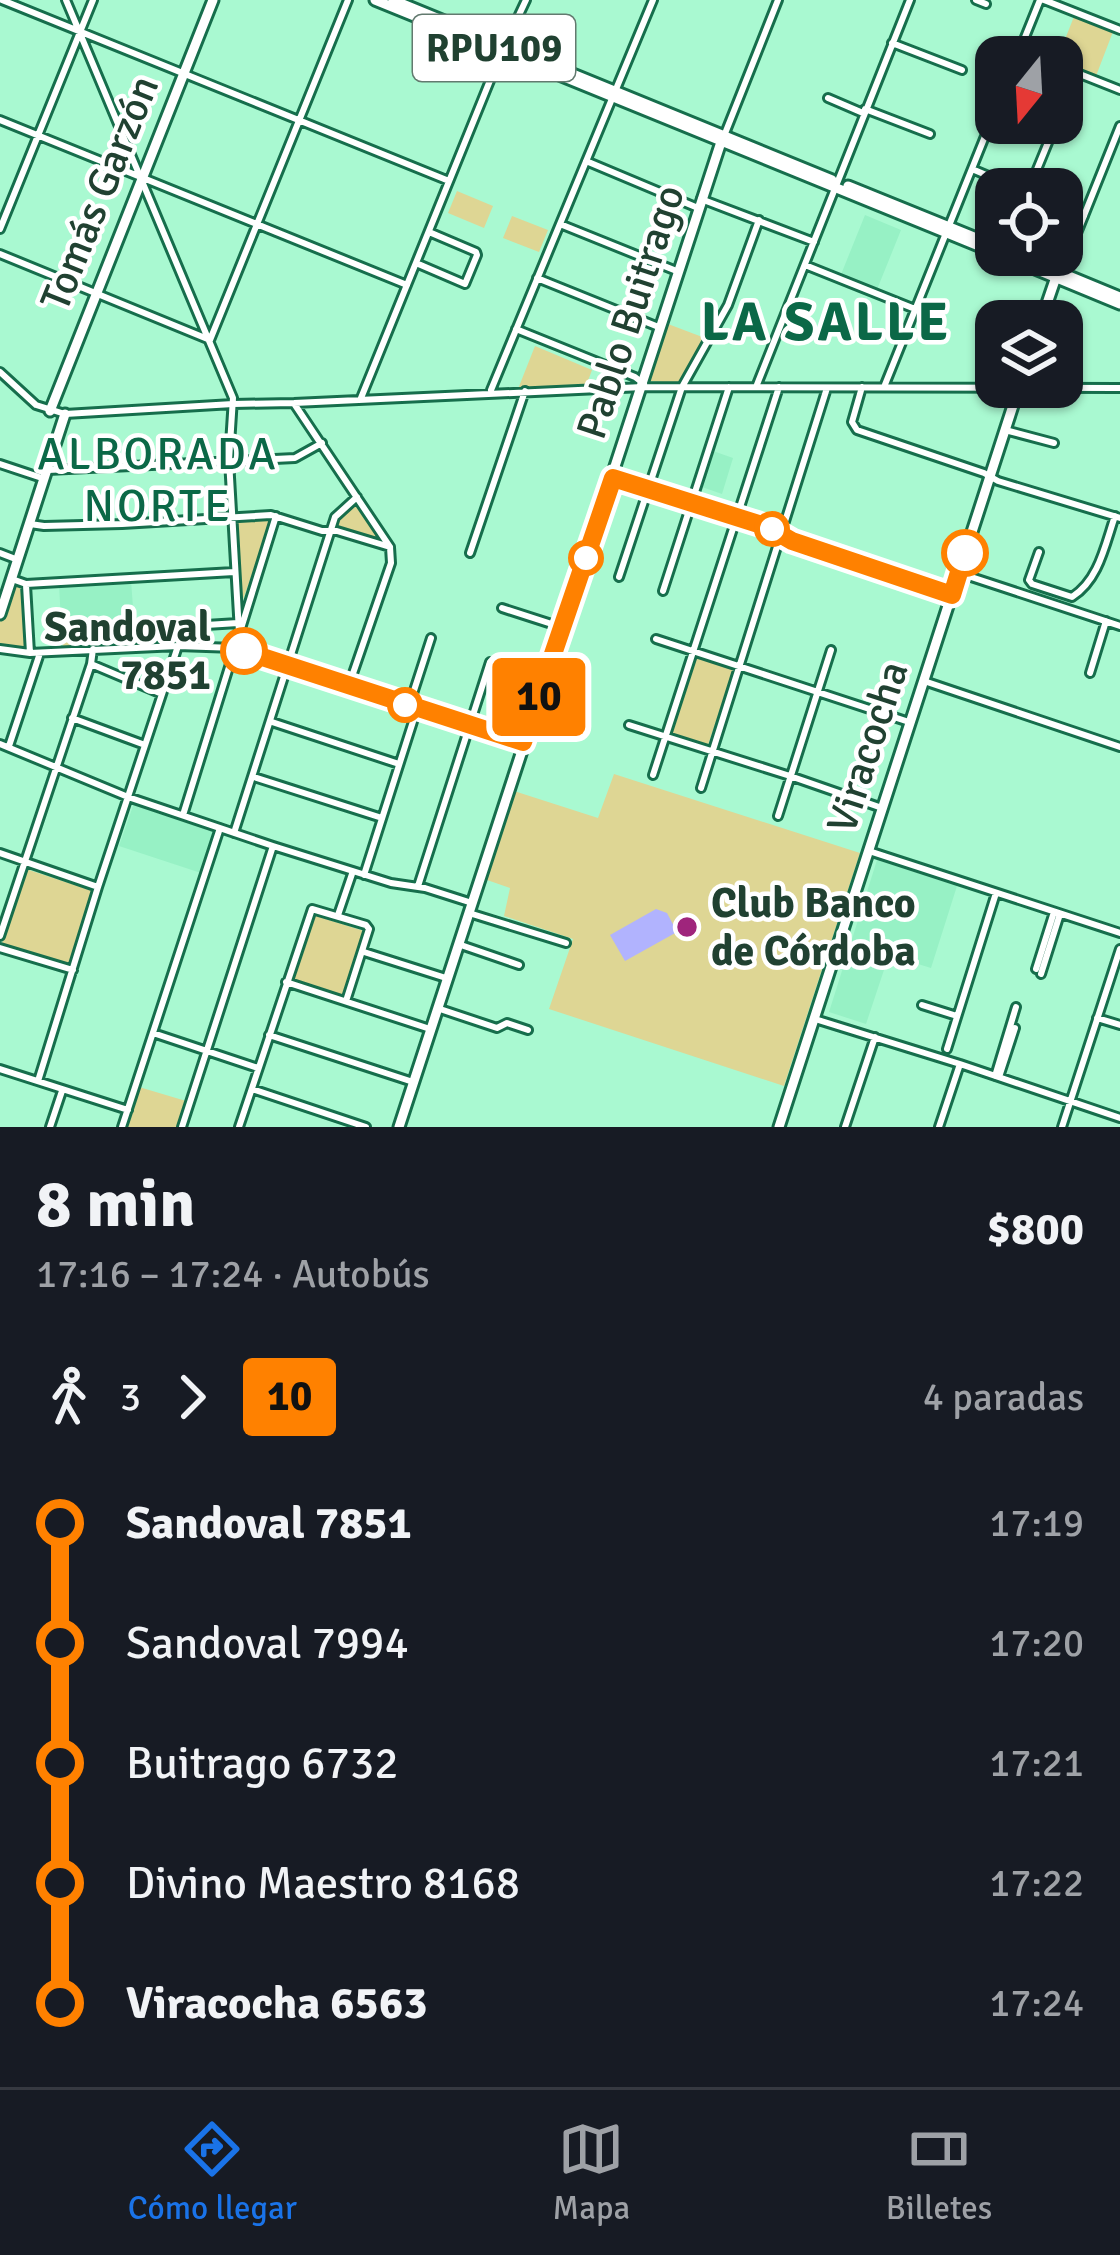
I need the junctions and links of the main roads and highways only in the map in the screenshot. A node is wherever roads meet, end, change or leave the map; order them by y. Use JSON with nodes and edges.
{"nodes":[{"id":1,"x":212,"y":0,"type":"edge"},
{"id":2,"x":375,"y":0,"type":"edge"},
{"id":3,"x":393,"y":0,"type":"edge"},
{"id":4,"x":418,"y":5,"type":"edge"},
{"id":5,"x":504,"y":49,"type":"junction"},
{"id":6,"x":722,"y":139,"type":"junction"},
{"id":7,"x":975,"y":242,"type":"edge"},
{"id":8,"x":1061,"y":276,"type":"edge"},
{"id":9,"x":1120,"y":300,"type":"edge"},
{"id":10,"x":1012,"y":408,"type":"edge"},
{"id":11,"x":50,"y":411,"type":"road end"},
{"id":12,"x":65,"y":414,"type":"road end"},
{"id":13,"x":0,"y":614,"type":"edge"},
{"id":14,"x":398,"y":1127,"type":"edge"},
{"id":15,"x":779,"y":1127,"type":"edge"}],
"edges":[{"from":1,"to":11,"type":"main road","name":"Tomás Garzón"},
{"from":2,"to":5,"type":"main road","number":"RPU109"},
{"from":3,"to":4,"type":"main road","number":"RPU109"},
{"from":4,"to":5,"type":"main road","number":"RPU109"},
{"from":5,"to":6,"type":"main road","number":"RPU109"},
{"from":6,"to":7,"type":"main road","number":"RPU109"},
{"from":6,"to":14,"type":"main road","name":"Pablo Buitrago"},
{"from":8,"to":9,"type":"main road","number":"RPU109"},
{"from":10,"to":15,"type":"main road","name":"Viracocha"},
{"from":12,"to":13,"type":"main road"}]}
